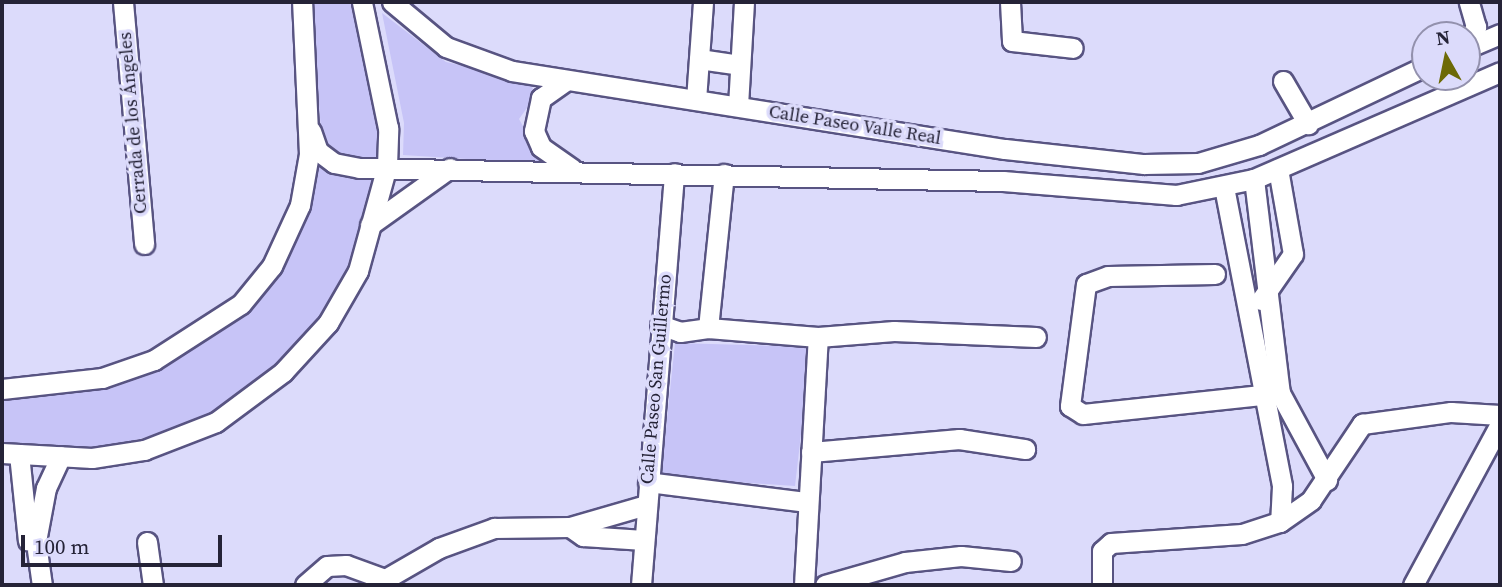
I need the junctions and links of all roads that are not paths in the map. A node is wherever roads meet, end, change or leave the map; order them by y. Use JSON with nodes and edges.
{"nodes":[{"id":1,"x":123,"y":2,"type":"edge"},
{"id":2,"x":302,"y":2,"type":"edge"},
{"id":3,"x":362,"y":2,"type":"edge"},
{"id":4,"x":392,"y":2,"type":"edge"},
{"id":5,"x":703,"y":2,"type":"edge"},
{"id":6,"x":744,"y":2,"type":"edge"},
{"id":7,"x":1010,"y":2,"type":"edge"},
{"id":8,"x":1469,"y":2,"type":"edge"},
{"id":9,"x":1474,"y":21,"type":"edge"},
{"id":10,"x":1500,"y":34,"type":"edge"},
{"id":11,"x":1481,"y":42,"type":"edge"},
{"id":12,"x":1073,"y":48,"type":"dead end"},
{"id":13,"x":699,"y":59,"type":"junction"},
{"id":14,"x":740,"y":65,"type":"junction"},
{"id":15,"x":1500,"y":72,"type":"edge"},
{"id":16,"x":1411,"y":73,"type":"edge"},
{"id":17,"x":568,"y":80,"type":"junction"},
{"id":18,"x":1283,"y":81,"type":"dead end"},
{"id":19,"x":1439,"y":91,"type":"edge"},
{"id":20,"x":1444,"y":97,"type":"junction"},
{"id":21,"x":696,"y":100,"type":"junction"},
{"id":22,"x":737,"y":106,"type":"junction"},
{"id":23,"x":1308,"y":124,"type":"junction"},
{"id":24,"x":311,"y":131,"type":"junction"},
{"id":25,"x":1005,"y":149,"type":"junction"},
{"id":26,"x":1080,"y":157,"type":"junction"},
{"id":27,"x":1144,"y":164,"type":"junction"},
{"id":28,"x":387,"y":166,"type":"junction"},
{"id":29,"x":450,"y":168,"type":"junction"},
{"id":30,"x":572,"y":169,"type":"junction"},
{"id":31,"x":1278,"y":169,"type":"junction"},
{"id":32,"x":674,"y":173,"type":"junction"},
{"id":33,"x":724,"y":174,"type":"junction"},
{"id":34,"x":1254,"y":179,"type":"junction"},
{"id":35,"x":1003,"y":181,"type":"junction"},
{"id":36,"x":1078,"y":187,"type":"junction"},
{"id":37,"x":1224,"y":187,"type":"junction"},
{"id":38,"x":1142,"y":193,"type":"junction"},
{"id":39,"x":370,"y":225,"type":"junction"},
{"id":40,"x":144,"y":244,"type":"dead end"},
{"id":41,"x":1215,"y":274,"type":"dead end"},
{"id":42,"x":1266,"y":295,"type":"junction"},
{"id":43,"x":1247,"y":312,"type":"junction"},
{"id":44,"x":660,"y":325,"type":"junction"},
{"id":45,"x":708,"y":328,"type":"junction"},
{"id":46,"x":818,"y":337,"type":"junction"},
{"id":47,"x":1036,"y":337,"type":"dead end"},
{"id":48,"x":2,"y":389,"type":"edge"},
{"id":49,"x":1271,"y":394,"type":"junction"},
{"id":50,"x":1500,"y":415,"type":"edge"},
{"id":51,"x":1500,"y":424,"type":"edge"},
{"id":52,"x":1347,"y":439,"type":"junction"},
{"id":53,"x":1025,"y":449,"type":"dead end"},
{"id":54,"x":1306,"y":449,"type":"junction"},
{"id":55,"x":811,"y":452,"type":"junction"},
{"id":56,"x":10,"y":454,"type":"edge"},
{"id":57,"x":61,"y":456,"type":"junction"},
{"id":58,"x":1327,"y":480,"type":"junction"},
{"id":59,"x":648,"y":482,"type":"junction"},
{"id":60,"x":26,"y":485,"type":"junction"},
{"id":61,"x":1282,"y":486,"type":"junction"},
{"id":62,"x":46,"y":488,"type":"junction"},
{"id":63,"x":1311,"y":500,"type":"junction"},
{"id":64,"x":806,"y":502,"type":"junction"},
{"id":65,"x":646,"y":505,"type":"junction"},
{"id":66,"x":1280,"y":522,"type":"junction"},
{"id":67,"x":570,"y":527,"type":"junction"},
{"id":68,"x":34,"y":535,"type":"junction"},
{"id":69,"x":644,"y":540,"type":"junction"},
{"id":70,"x":147,"y":542,"type":"dead end"},
{"id":71,"x":804,"y":559,"type":"junction"},
{"id":72,"x":1011,"y":561,"type":"dead end"},
{"id":73,"x":379,"y":581,"type":"edge"},
{"id":74,"x":828,"y":584,"type":"edge"},
{"id":75,"x":43,"y":585,"type":"edge"},
{"id":76,"x":153,"y":585,"type":"edge"},
{"id":77,"x":305,"y":585,"type":"edge"},
{"id":78,"x":641,"y":585,"type":"edge"},
{"id":79,"x":804,"y":585,"type":"edge"},
{"id":80,"x":1102,"y":585,"type":"edge"},
{"id":81,"x":1413,"y":585,"type":"edge"}],
"edges":[{"from":1,"to":40,"type":"street","name":"Cerrada de los Ángeles"},
{"from":2,"to":24,"type":"street"},
{"from":3,"to":28,"type":"street"},
{"from":4,"to":17,"type":"street","name":"Calle Paseo Valle Real"},
{"from":5,"to":13,"type":"street"},
{"from":6,"to":14,"type":"street"},
{"from":7,"to":12,"type":"street"},
{"from":8,"to":9,"type":"street"},
{"from":10,"to":11,"type":"street"},
{"from":13,"to":14,"type":"street"},
{"from":13,"to":21,"type":"street"},
{"from":14,"to":22,"type":"street"},
{"from":15,"to":20,"type":"street"},
{"from":16,"to":23,"type":"street","name":"Calle Paseo Valle Real"},
{"from":17,"to":21,"type":"street","name":"Calle Paseo Valle Real"},
{"from":17,"to":30,"type":"street"},
{"from":18,"to":23,"type":"street"},
{"from":19,"to":20,"type":"street"},
{"from":20,"to":31,"type":"street"},
{"from":21,"to":22,"type":"street","name":"Calle Paseo Valle Real"},
{"from":22,"to":25,"type":"street","name":"Calle Paseo Valle Real"},
{"from":23,"to":27,"type":"street","name":"Calle Paseo Valle Real"},
{"from":24,"to":28,"type":"street"},
{"from":24,"to":48,"type":"street"},
{"from":25,"to":26,"type":"street","name":"Calle Paseo Valle Real"},
{"from":25,"to":35,"type":"street"},
{"from":26,"to":27,"type":"street","name":"Calle Paseo Valle Real"},
{"from":26,"to":36,"type":"street"},
{"from":27,"to":38,"type":"street"},
{"from":28,"to":29,"type":"street"},
{"from":28,"to":39,"type":"street"},
{"from":29,"to":30,"type":"street"},
{"from":29,"to":39,"type":"street"},
{"from":30,"to":32,"type":"street"},
{"from":31,"to":34,"type":"street"},
{"from":31,"to":42,"type":"street"},
{"from":32,"to":33,"type":"street"},
{"from":32,"to":44,"type":"street","name":"Calle Paseo San Guillermo"},
{"from":33,"to":35,"type":"street"},
{"from":33,"to":45,"type":"street"},
{"from":34,"to":37,"type":"street"},
{"from":34,"to":42,"type":"street"},
{"from":35,"to":36,"type":"street"},
{"from":36,"to":38,"type":"street"},
{"from":37,"to":38,"type":"street"},
{"from":37,"to":43,"type":"street"},
{"from":39,"to":57,"type":"street"},
{"from":41,"to":49,"type":"street"},
{"from":42,"to":43,"type":"street"},
{"from":42,"to":49,"type":"street"},
{"from":43,"to":49,"type":"street"},
{"from":44,"to":45,"type":"street"},
{"from":44,"to":59,"type":"street","name":"Calle Paseo San Guillermo"},
{"from":45,"to":46,"type":"street"},
{"from":46,"to":47,"type":"street"},
{"from":46,"to":55,"type":"street"},
{"from":49,"to":54,"type":"street"},
{"from":49,"to":61,"type":"street"},
{"from":50,"to":52,"type":"street"},
{"from":51,"to":81,"type":"street"},
{"from":52,"to":54,"type":"street"},
{"from":52,"to":58,"type":"street"},
{"from":53,"to":55,"type":"street"},
{"from":54,"to":58,"type":"street"},
{"from":55,"to":64,"type":"street"},
{"from":56,"to":57,"type":"street"},
{"from":56,"to":60,"type":"street"},
{"from":57,"to":62,"type":"street"},
{"from":58,"to":63,"type":"street"},
{"from":59,"to":64,"type":"street"},
{"from":59,"to":65,"type":"street","name":"Calle Paseo San Guillermo"},
{"from":60,"to":62,"type":"street"},
{"from":60,"to":68,"type":"street"},
{"from":61,"to":63,"type":"street"},
{"from":61,"to":66,"type":"street"},
{"from":62,"to":68,"type":"street"},
{"from":63,"to":66,"type":"street"},
{"from":64,"to":71,"type":"street"},
{"from":65,"to":67,"type":"street"},
{"from":65,"to":69,"type":"street","name":"Calle Paseo San Guillermo"},
{"from":66,"to":80,"type":"street"},
{"from":67,"to":69,"type":"street"},
{"from":67,"to":73,"type":"street"},
{"from":68,"to":75,"type":"street"},
{"from":69,"to":78,"type":"street","name":"Calle Paseo San Guillermo"},
{"from":70,"to":76,"type":"street"},
{"from":71,"to":74,"type":"street"},
{"from":71,"to":79,"type":"street"},
{"from":72,"to":74,"type":"street"},
{"from":73,"to":77,"type":"street"}]}
